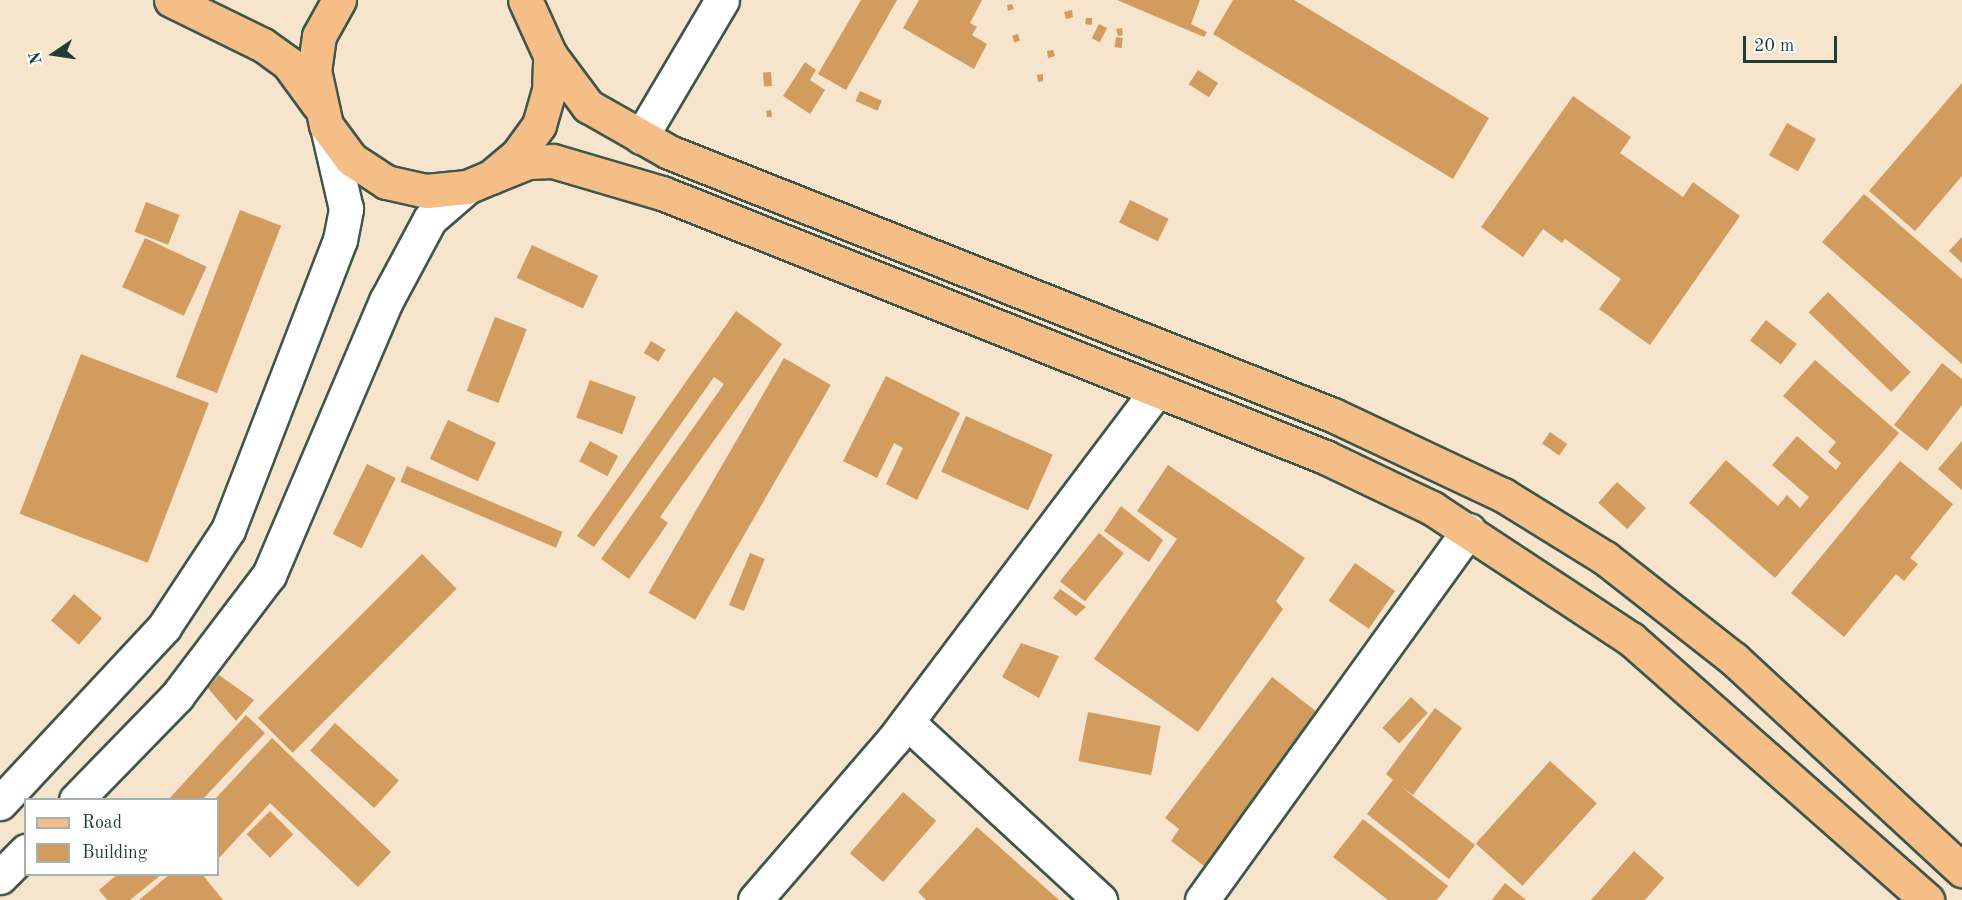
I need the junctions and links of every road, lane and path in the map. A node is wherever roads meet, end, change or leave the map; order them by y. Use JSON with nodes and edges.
{"nodes":[{"id":1,"x":171,"y":0,"type":"edge"},
{"id":2,"x":339,"y":0,"type":"edge"},
{"id":3,"x":722,"y":0,"type":"edge"},
{"id":4,"x":528,"y":2,"type":"edge"},
{"id":5,"x":550,"y":55,"type":"junction"},
{"id":6,"x":322,"y":115,"type":"junction"},
{"id":7,"x":641,"y":137,"type":"junction"},
{"id":8,"x":479,"y":182,"type":"junction"},
{"id":9,"x":1157,"y":390,"type":"junction"},
{"id":10,"x":1469,"y":530,"type":"junction"},
{"id":11,"x":907,"y":722,"type":"junction"},
{"id":12,"x":78,"y":798,"type":"edge"},
{"id":13,"x":0,"y":803,"type":"edge"},
{"id":14,"x":24,"y":853,"type":"edge"},
{"id":15,"x":1962,"y":870,"type":"edge"},
{"id":16,"x":0,"y":877,"type":"edge"},
{"id":17,"x":755,"y":900,"type":"edge"},
{"id":18,"x":1100,"y":900,"type":"edge"},
{"id":19,"x":1202,"y":900,"type":"edge"},
{"id":20,"x":1927,"y":900,"type":"edge"}],
"edges":[{"from":1,"to":6,"type":"main road"},
{"from":2,"to":6,"type":"main road"},
{"from":3,"to":7,"type":"street"},
{"from":4,"to":5,"type":"main road"},
{"from":5,"to":7,"type":"main road"},
{"from":5,"to":8,"type":"main road"},
{"from":6,"to":8,"type":"main road"},
{"from":6,"to":13,"type":"street"},
{"from":7,"to":15,"type":"main road"},
{"from":8,"to":9,"type":"main road"},
{"from":8,"to":12,"type":"street"},
{"from":9,"to":10,"type":"main road"},
{"from":9,"to":11,"type":"street"},
{"from":10,"to":19,"type":"street"},
{"from":10,"to":20,"type":"main road"},
{"from":11,"to":17,"type":"street"},
{"from":11,"to":18,"type":"street"},
{"from":14,"to":16,"type":"street"}]}
